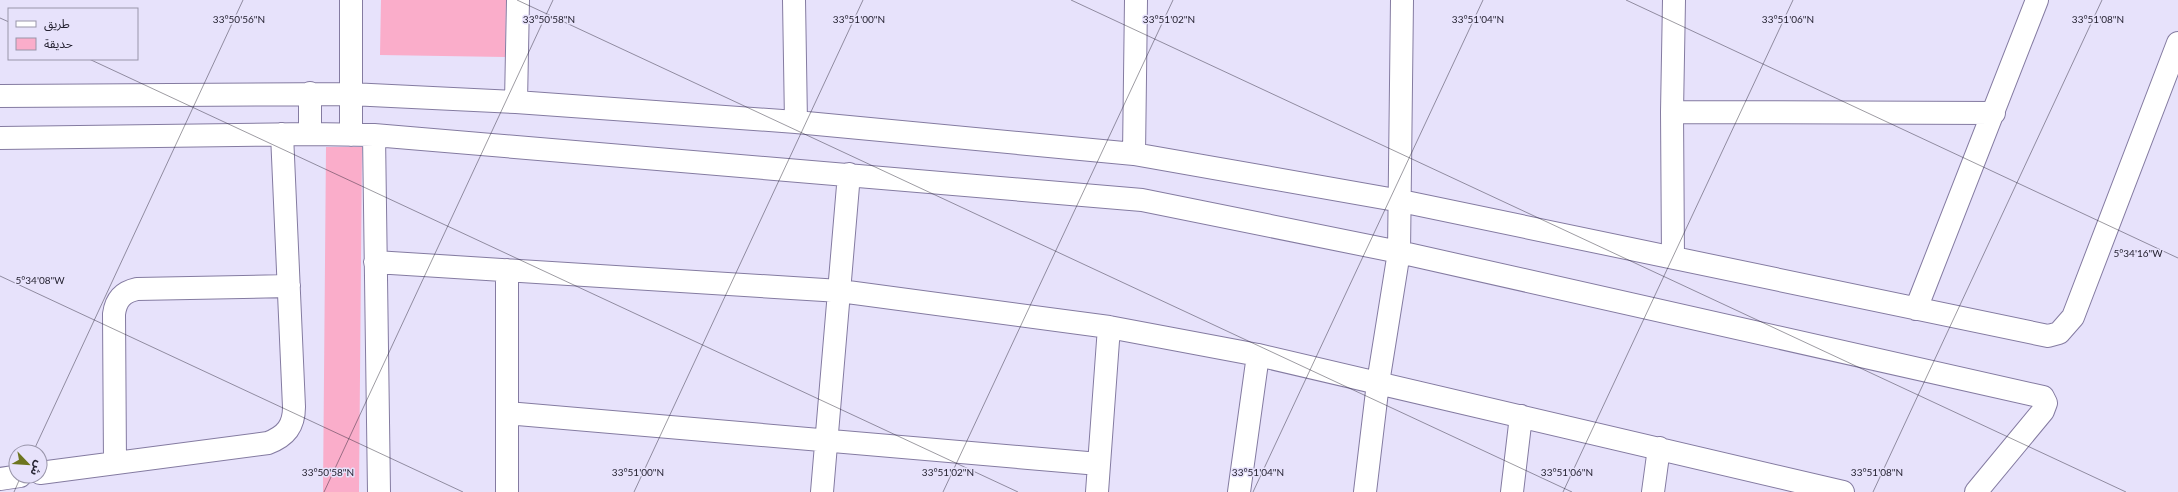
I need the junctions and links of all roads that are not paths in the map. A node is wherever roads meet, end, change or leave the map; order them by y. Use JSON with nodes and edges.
{"nodes":[{"id":1,"x":351,"y":0,"type":"edge"},
{"id":2,"x":518,"y":0,"type":"edge"},
{"id":3,"x":794,"y":0,"type":"edge"},
{"id":4,"x":1136,"y":0,"type":"edge"},
{"id":5,"x":1402,"y":0,"type":"edge"},
{"id":6,"x":1674,"y":0,"type":"edge"},
{"id":7,"x":2037,"y":0,"type":"edge"},
{"id":8,"x":2178,"y":43,"type":"edge"},
{"id":9,"x":310,"y":93,"type":"junction"},
{"id":10,"x":350,"y":94,"type":"junction"},
{"id":11,"x":0,"y":96,"type":"edge"},
{"id":12,"x":516,"y":102,"type":"junction"},
{"id":13,"x":1672,"y":112,"type":"junction"},
{"id":14,"x":1994,"y":114,"type":"junction"},
{"id":15,"x":796,"y":122,"type":"junction"},
{"id":16,"x":282,"y":134,"type":"junction"},
{"id":17,"x":310,"y":134,"type":"junction"},
{"id":18,"x":351,"y":135,"type":"junction"},
{"id":19,"x":374,"y":135,"type":"junction"},
{"id":20,"x":0,"y":138,"type":"edge"},
{"id":21,"x":1134,"y":154,"type":"junction"},
{"id":22,"x":849,"y":174,"type":"junction"},
{"id":23,"x":1401,"y":200,"type":"junction"},
{"id":24,"x":1399,"y":252,"type":"junction"},
{"id":25,"x":1673,"y":257,"type":"junction"},
{"id":26,"x":375,"y":262,"type":"junction"},
{"id":27,"x":507,"y":270,"type":"junction"},
{"id":28,"x":289,"y":286,"type":"junction"},
{"id":29,"x":840,"y":291,"type":"junction"},
{"id":30,"x":1916,"y":309,"type":"junction"},
{"id":31,"x":1110,"y":327,"type":"junction"},
{"id":32,"x":1258,"y":355,"type":"junction"},
{"id":33,"x":1378,"y":383,"type":"junction"},
{"id":34,"x":507,"y":413,"type":"junction"},
{"id":35,"x":1521,"y":416,"type":"junction"},
{"id":36,"x":827,"y":441,"type":"junction"},
{"id":37,"x":1659,"y":448,"type":"junction"},
{"id":38,"x":116,"y":463,"type":"junction"},
{"id":39,"x":1099,"y":464,"type":"junction"},
{"id":40,"x":48,"y":472,"type":"edge"},
{"id":41,"x":379,"y":492,"type":"edge"},
{"id":42,"x":507,"y":492,"type":"edge"},
{"id":43,"x":822,"y":492,"type":"edge"},
{"id":44,"x":1097,"y":492,"type":"edge"},
{"id":45,"x":1239,"y":492,"type":"edge"},
{"id":46,"x":1365,"y":492,"type":"edge"},
{"id":47,"x":1512,"y":492,"type":"edge"},
{"id":48,"x":1653,"y":492,"type":"edge"},
{"id":49,"x":1842,"y":492,"type":"edge"},
{"id":50,"x":1976,"y":492,"type":"edge"}],
"edges":[{"from":1,"to":10,"type":"street"},
{"from":2,"to":12,"type":"street"},
{"from":3,"to":15,"type":"street"},
{"from":4,"to":21,"type":"street"},
{"from":5,"to":23,"type":"street"},
{"from":6,"to":13,"type":"street"},
{"from":7,"to":14,"type":"street"},
{"from":8,"to":30,"type":"street"},
{"from":9,"to":10,"type":"street"},
{"from":9,"to":11,"type":"street"},
{"from":9,"to":17,"type":"street"},
{"from":10,"to":12,"type":"street"},
{"from":10,"to":18,"type":"street"},
{"from":12,"to":15,"type":"street"},
{"from":13,"to":14,"type":"street"},
{"from":13,"to":25,"type":"street"},
{"from":14,"to":30,"type":"street"},
{"from":15,"to":21,"type":"street"},
{"from":16,"to":17,"type":"street"},
{"from":16,"to":20,"type":"street"},
{"from":16,"to":28,"type":"street"},
{"from":17,"to":18,"type":"street"},
{"from":18,"to":19,"type":"street"},
{"from":19,"to":22,"type":"street"},
{"from":19,"to":26,"type":"street"},
{"from":21,"to":23,"type":"street"},
{"from":22,"to":24,"type":"street"},
{"from":22,"to":29,"type":"street"},
{"from":23,"to":24,"type":"street"},
{"from":23,"to":25,"type":"street"},
{"from":24,"to":33,"type":"street"},
{"from":24,"to":50,"type":"street"},
{"from":25,"to":30,"type":"street"},
{"from":26,"to":27,"type":"street"},
{"from":26,"to":41,"type":"street"},
{"from":27,"to":29,"type":"street"},
{"from":27,"to":34,"type":"street"},
{"from":28,"to":38,"type":"street"},
{"from":28,"to":38,"type":"street"},
{"from":29,"to":31,"type":"street"},
{"from":29,"to":36,"type":"street"},
{"from":31,"to":32,"type":"street"},
{"from":31,"to":39,"type":"street"},
{"from":32,"to":33,"type":"street"},
{"from":32,"to":45,"type":"street"},
{"from":33,"to":35,"type":"street"},
{"from":33,"to":46,"type":"street"},
{"from":34,"to":36,"type":"street"},
{"from":34,"to":42,"type":"street"},
{"from":35,"to":37,"type":"street"},
{"from":35,"to":47,"type":"street"},
{"from":36,"to":39,"type":"street"},
{"from":36,"to":43,"type":"street"},
{"from":37,"to":48,"type":"street"},
{"from":37,"to":49,"type":"street"},
{"from":38,"to":40,"type":"street"},
{"from":39,"to":44,"type":"street"}]}
